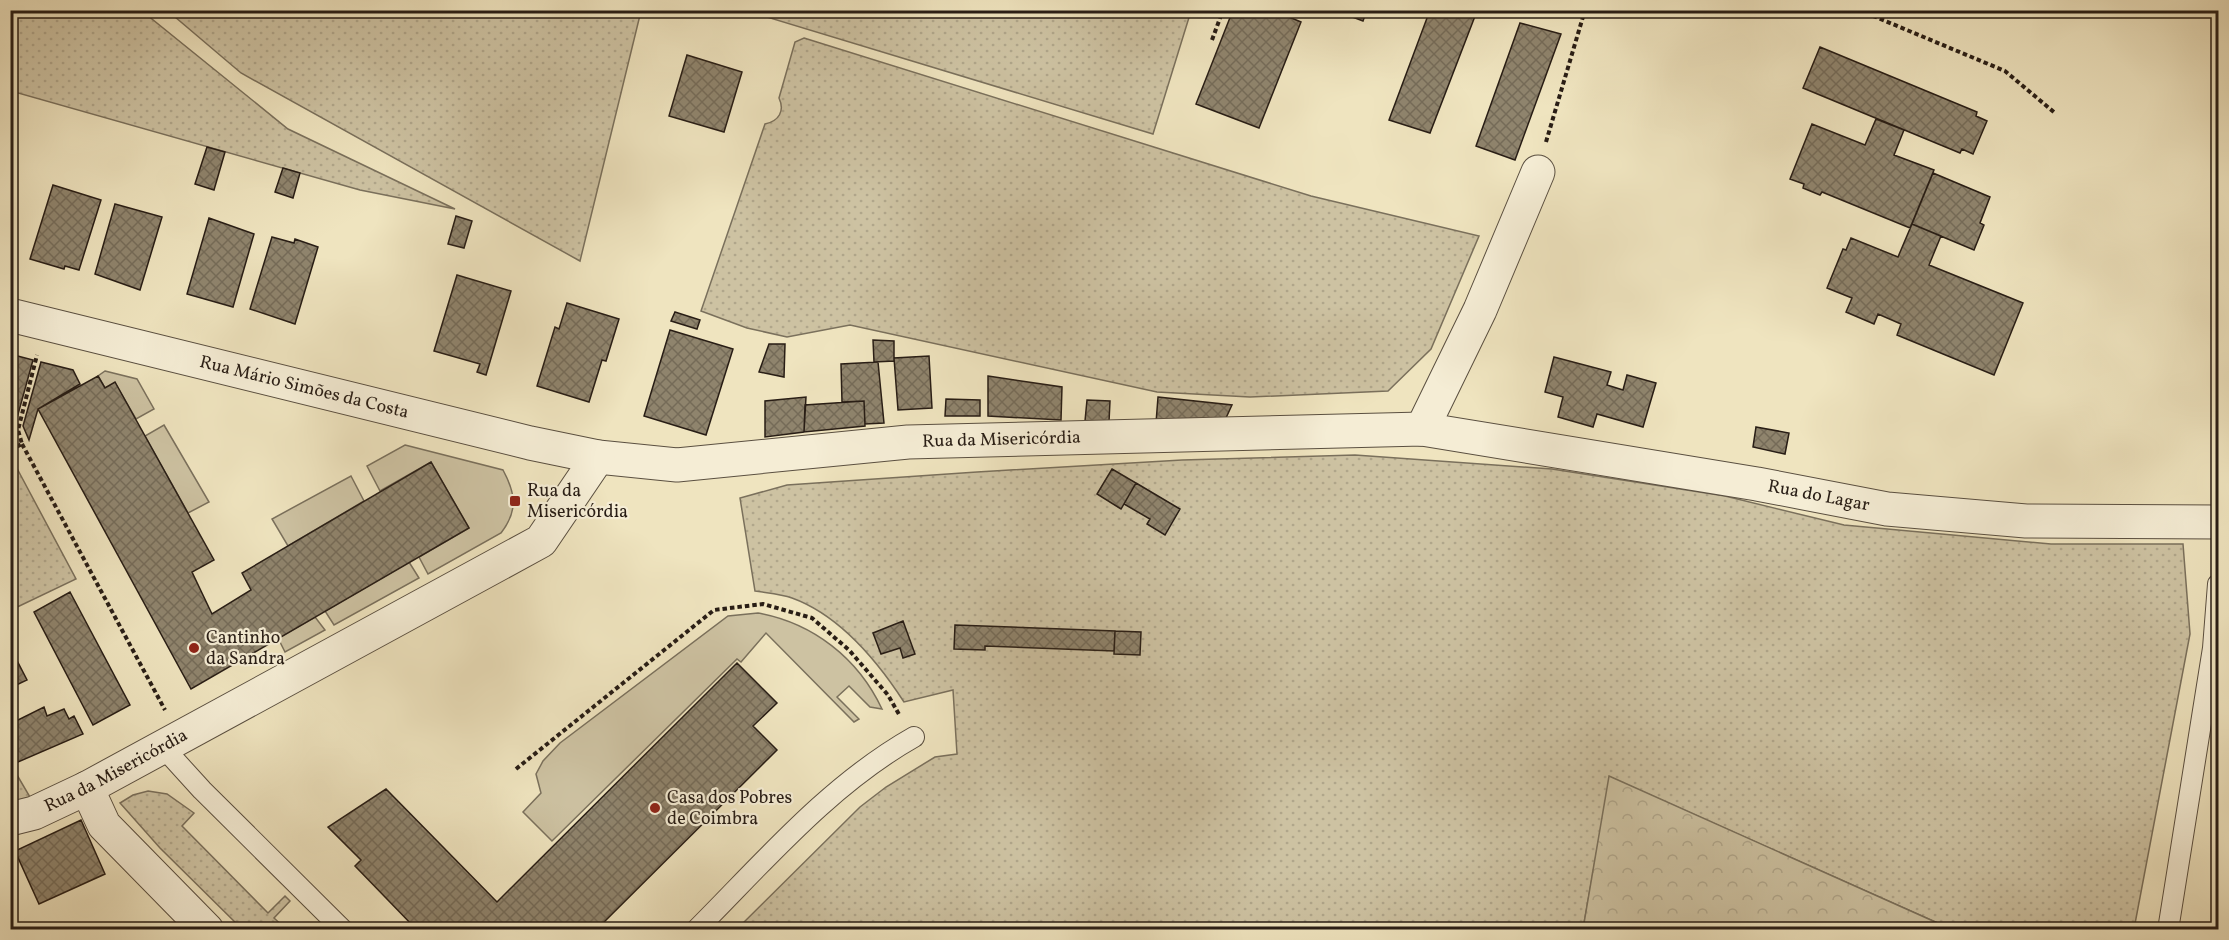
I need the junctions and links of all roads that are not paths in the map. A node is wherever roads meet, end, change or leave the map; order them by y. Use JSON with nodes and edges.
{"nodes":[{"id":1,"x":1538,"y":172,"type":"road end"},
{"id":2,"x":10,"y":315,"type":"edge"},
{"id":3,"x":1422,"y":429,"type":"junction"},
{"id":4,"x":598,"y":457,"type":"junction"},
{"id":5,"x":2218,"y":522,"type":"edge"},
{"id":6,"x":2218,"y":584,"type":"edge"},
{"id":7,"x":914,"y":736,"type":"road end"},
{"id":8,"x":162,"y":746,"type":"junction"},
{"id":9,"x":87,"y":788,"type":"junction"},
{"id":10,"x":10,"y":819,"type":"edge"},
{"id":11,"x":207,"y":930,"type":"edge"},
{"id":12,"x":344,"y":930,"type":"edge"},
{"id":13,"x":696,"y":930,"type":"edge"},
{"id":14,"x":2168,"y":930,"type":"edge"}],
"edges":[{"from":1,"to":3,"type":"street"},
{"from":2,"to":4,"type":"street","name":"Rua Mário Simões da Costa"},
{"from":3,"to":4,"type":"street","name":"Rua da Misericórdia"},
{"from":3,"to":5,"type":"street","name":"Rua do Lagar"},
{"from":4,"to":8,"type":"street","name":"Rua da Misericórdia"},
{"from":6,"to":14,"type":"lane"},
{"from":7,"to":13,"type":"lane"},
{"from":8,"to":9,"type":"street","name":"Rua da Misericórdia"},
{"from":8,"to":12,"type":"lane"},
{"from":9,"to":10,"type":"street","name":"Rua da Misericórdia"},
{"from":9,"to":11,"type":"street"}]}
